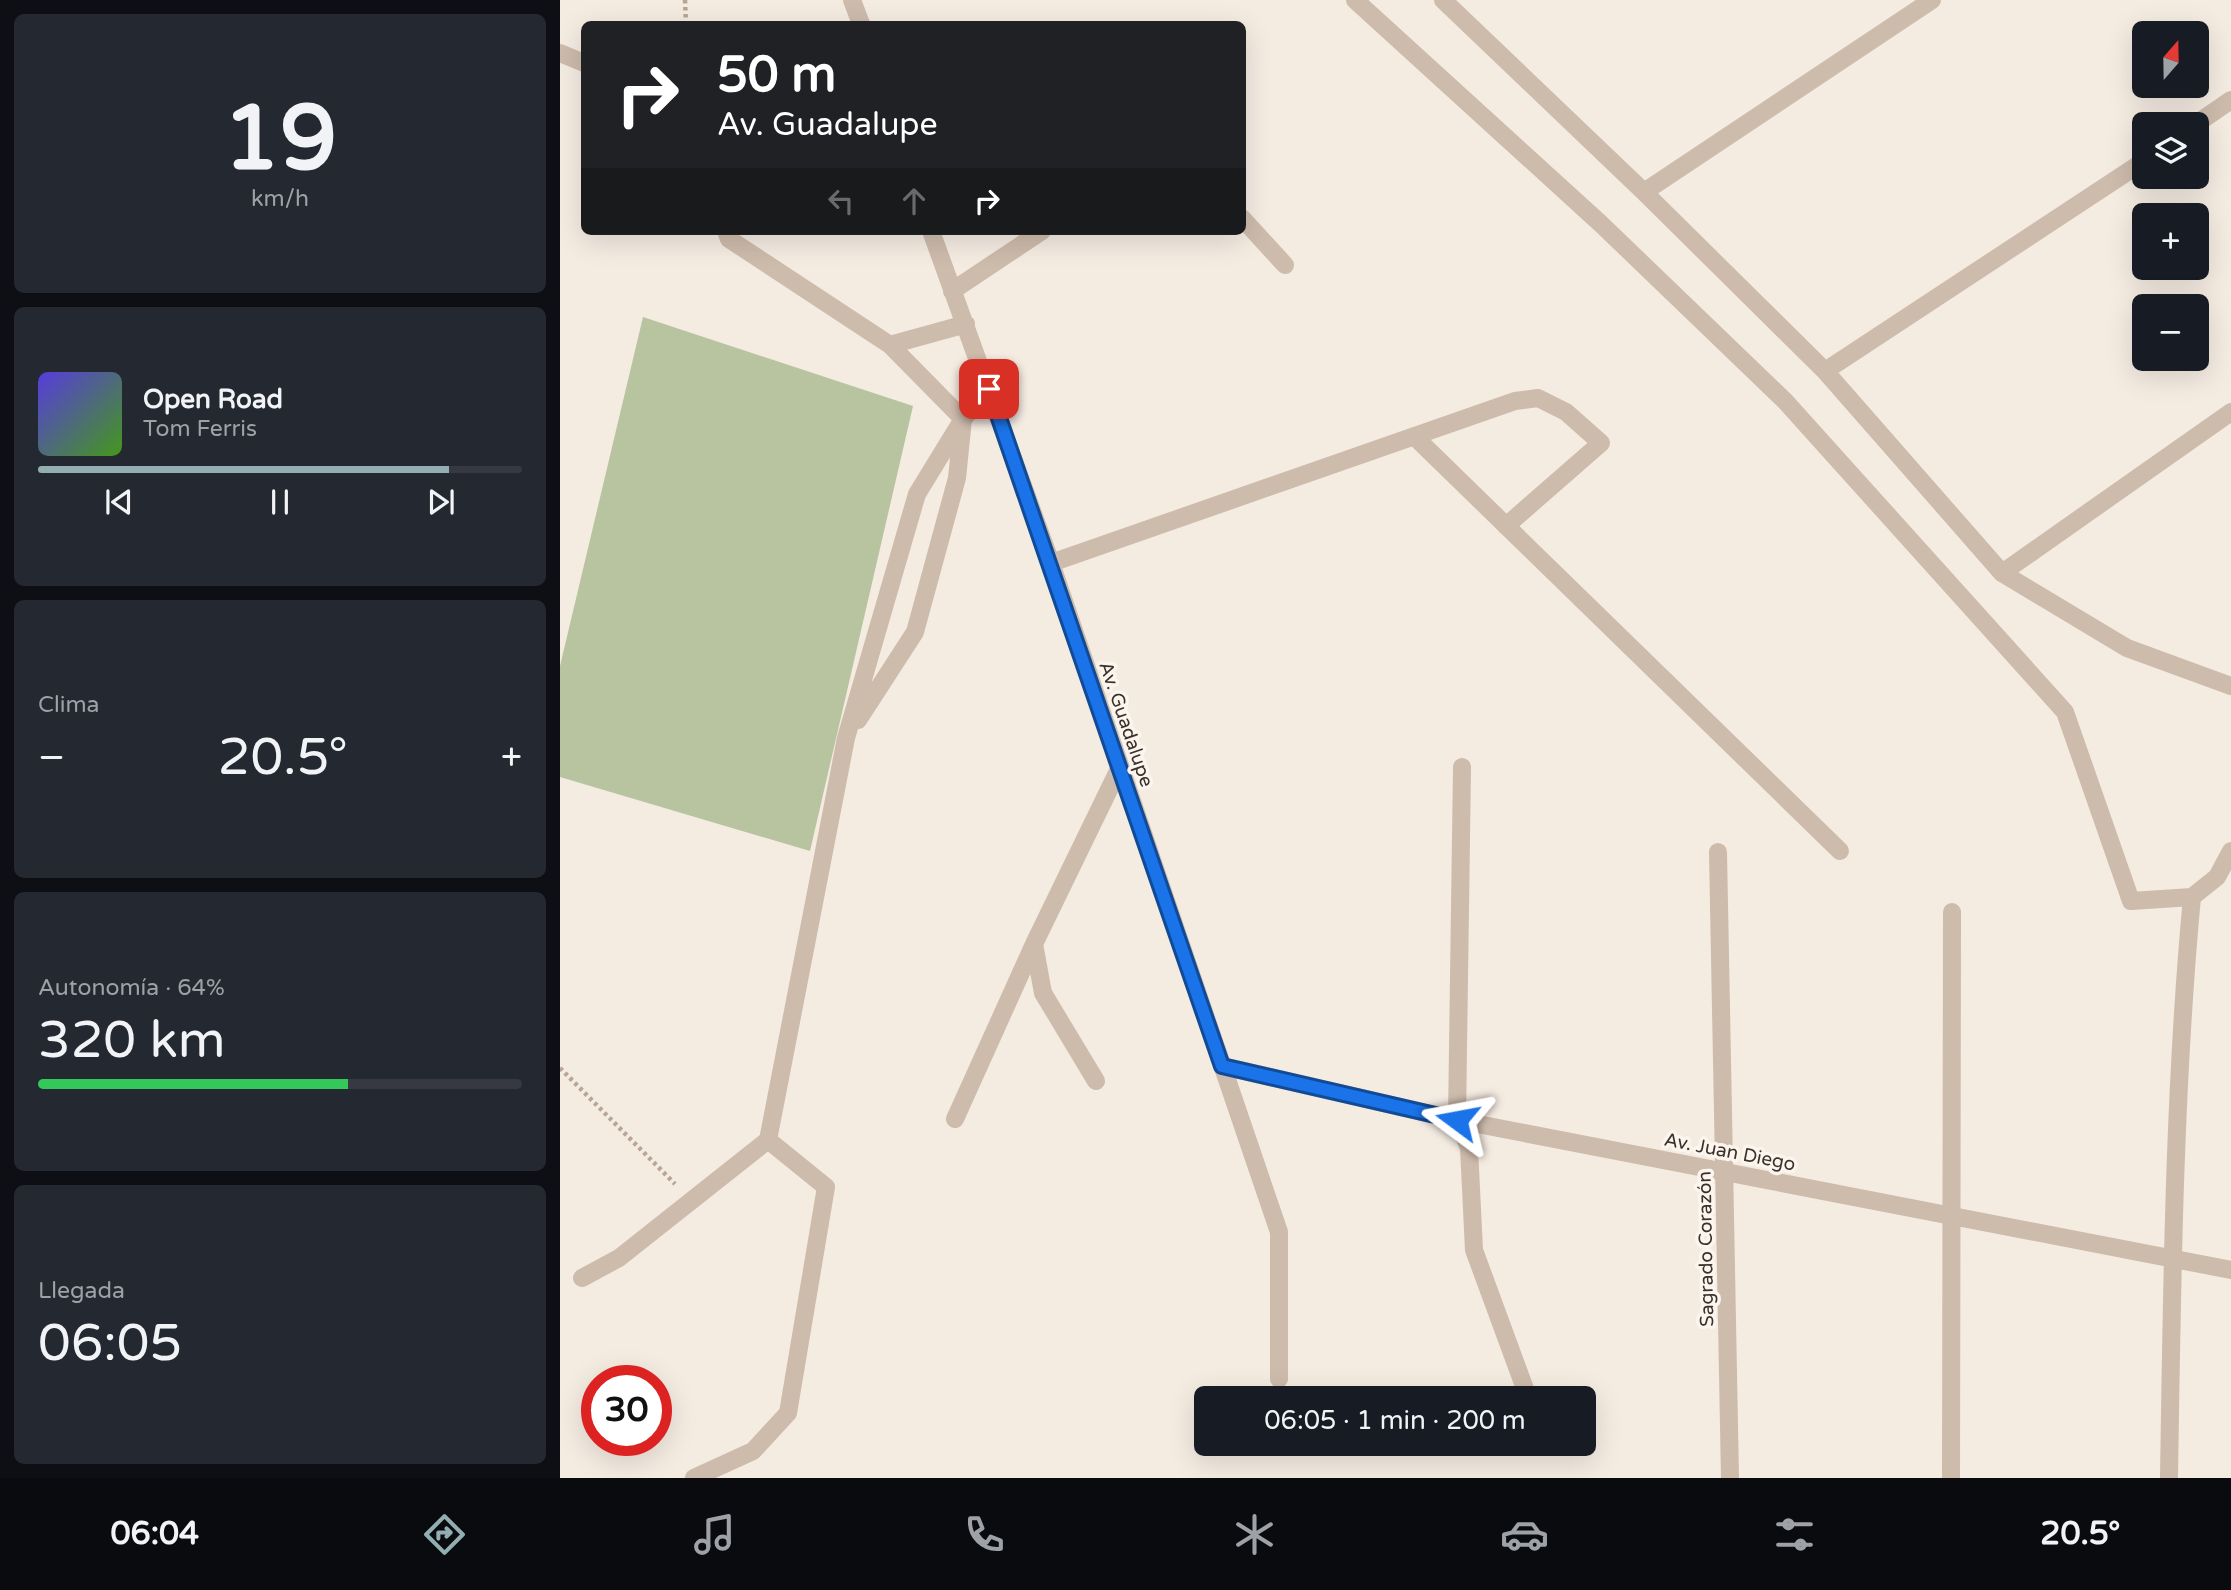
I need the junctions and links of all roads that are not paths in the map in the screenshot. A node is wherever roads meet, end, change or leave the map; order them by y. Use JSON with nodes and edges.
{"nodes":[{"id":1,"x":852,"y":0,"type":"edge"},
{"id":2,"x":1355,"y":0,"type":"edge"},
{"id":3,"x":1443,"y":0,"type":"edge"},
{"id":4,"x":1931,"y":0,"type":"edge"},
{"id":5,"x":860,"y":21,"type":"edge"},
{"id":6,"x":560,"y":52,"type":"edge"},
{"id":7,"x":581,"y":62,"type":"edge"},
{"id":8,"x":2231,"y":100,"type":"edge"},
{"id":9,"x":2209,"y":115,"type":"edge"},
{"id":10,"x":2132,"y":169,"type":"edge"},
{"id":11,"x":1644,"y":192,"type":"junction"},
{"id":12,"x":1246,"y":222,"type":"edge"},
{"id":13,"x":728,"y":235,"type":"edge"},
{"id":14,"x":932,"y":235,"type":"edge"},
{"id":15,"x":1036,"y":235,"type":"edge"},
{"id":16,"x":1285,"y":265,"type":"dead end"},
{"id":17,"x":952,"y":291,"type":"junction"},
{"id":18,"x":965,"y":324,"type":"junction"},
{"id":19,"x":890,"y":345,"type":"junction"},
{"id":20,"x":1825,"y":371,"type":"junction"},
{"id":21,"x":989,"y":389,"type":"junction"},
{"id":22,"x":2231,"y":412,"type":"edge"},
{"id":23,"x":963,"y":419,"type":"junction"},
{"id":24,"x":1416,"y":438,"type":"junction"},
{"id":25,"x":1506,"y":526,"type":"junction"},
{"id":26,"x":1051,"y":563,"type":"junction"},
{"id":27,"x":2002,"y":573,"type":"junction"},
{"id":28,"x":2231,"y":686,"type":"edge"},
{"id":29,"x":846,"y":738,"type":"junction"},
{"id":30,"x":1120,"y":767,"type":"junction"},
{"id":31,"x":1462,"y":767,"type":"dead end"},
{"id":32,"x":1840,"y":851,"type":"dead end"},
{"id":33,"x":2231,"y":851,"type":"edge"},
{"id":34,"x":1718,"y":852,"type":"dead end"},
{"id":35,"x":2192,"y":897,"type":"junction"},
{"id":36,"x":1952,"y":912,"type":"dead end"},
{"id":37,"x":1034,"y":944,"type":"junction"},
{"id":38,"x":1222,"y":1066,"type":"junction"},
{"id":39,"x":1096,"y":1081,"type":"dead end"},
{"id":40,"x":955,"y":1119,"type":"dead end"},
{"id":41,"x":1457,"y":1120,"type":"junction"},
{"id":42,"x":768,"y":1140,"type":"junction"},
{"id":43,"x":1724,"y":1172,"type":"junction"},
{"id":44,"x":1951,"y":1216,"type":"junction"},
{"id":45,"x":2172,"y":1259,"type":"junction"},
{"id":46,"x":2231,"y":1270,"type":"edge"},
{"id":47,"x":582,"y":1278,"type":"dead end"},
{"id":48,"x":1279,"y":1379,"type":"dead end"},
{"id":49,"x":1524,"y":1386,"type":"edge"},
{"id":50,"x":694,"y":1478,"type":"edge"},
{"id":51,"x":1730,"y":1478,"type":"edge"},
{"id":52,"x":1951,"y":1478,"type":"edge"},
{"id":53,"x":2169,"y":1478,"type":"edge"}],
"edges":[{"from":1,"to":5,"type":"street"},
{"from":2,"to":35,"type":"street"},
{"from":3,"to":11,"type":"street"},
{"from":4,"to":11,"type":"street"},
{"from":6,"to":7,"type":"street"},
{"from":8,"to":9,"type":"street"},
{"from":10,"to":20,"type":"street"},
{"from":11,"to":20,"type":"street"},
{"from":12,"to":16,"type":"street"},
{"from":13,"to":19,"type":"street"},
{"from":14,"to":17,"type":"street","name":"Av. Guadalupe"},
{"from":15,"to":17,"type":"street"},
{"from":17,"to":18,"type":"street","name":"Av. Guadalupe"},
{"from":18,"to":19,"type":"street"},
{"from":18,"to":21,"type":"street","name":"Av. Guadalupe"},
{"from":19,"to":23,"type":"street"},
{"from":20,"to":27,"type":"street"},
{"from":21,"to":23,"type":"street"},
{"from":21,"to":26,"type":"street","name":"Av. Guadalupe"},
{"from":22,"to":27,"type":"street"},
{"from":23,"to":29,"type":"street"},
{"from":23,"to":29,"type":"street"},
{"from":24,"to":25,"type":"street"},
{"from":24,"to":25,"type":"street"},
{"from":24,"to":26,"type":"street"},
{"from":25,"to":32,"type":"street"},
{"from":26,"to":30,"type":"street","name":"Av. Guadalupe"},
{"from":27,"to":28,"type":"street"},
{"from":29,"to":42,"type":"street"},
{"from":30,"to":37,"type":"street"},
{"from":30,"to":38,"type":"street","name":"Av. Guadalupe"},
{"from":31,"to":41,"type":"street"},
{"from":33,"to":35,"type":"street"},
{"from":34,"to":43,"type":"street","name":"Sagrado Corazón"},
{"from":35,"to":45,"type":"street"},
{"from":36,"to":44,"type":"street"},
{"from":37,"to":39,"type":"street"},
{"from":37,"to":40,"type":"street"},
{"from":38,"to":41,"type":"street","name":"Av. Juan Diego"},
{"from":38,"to":48,"type":"street","name":"Av. Guadalupe"},
{"from":41,"to":43,"type":"street","name":"Av. Juan Diego"},
{"from":41,"to":49,"type":"street"},
{"from":42,"to":47,"type":"street"},
{"from":42,"to":50,"type":"street"},
{"from":43,"to":44,"type":"street","name":"Av. Juan Diego"},
{"from":43,"to":51,"type":"street","name":"Sagrado Corazón"},
{"from":44,"to":45,"type":"street","name":"Av. Juan Diego"},
{"from":44,"to":52,"type":"street"},
{"from":45,"to":46,"type":"street","name":"Av. Juan Diego"},
{"from":45,"to":53,"type":"street"}]}
